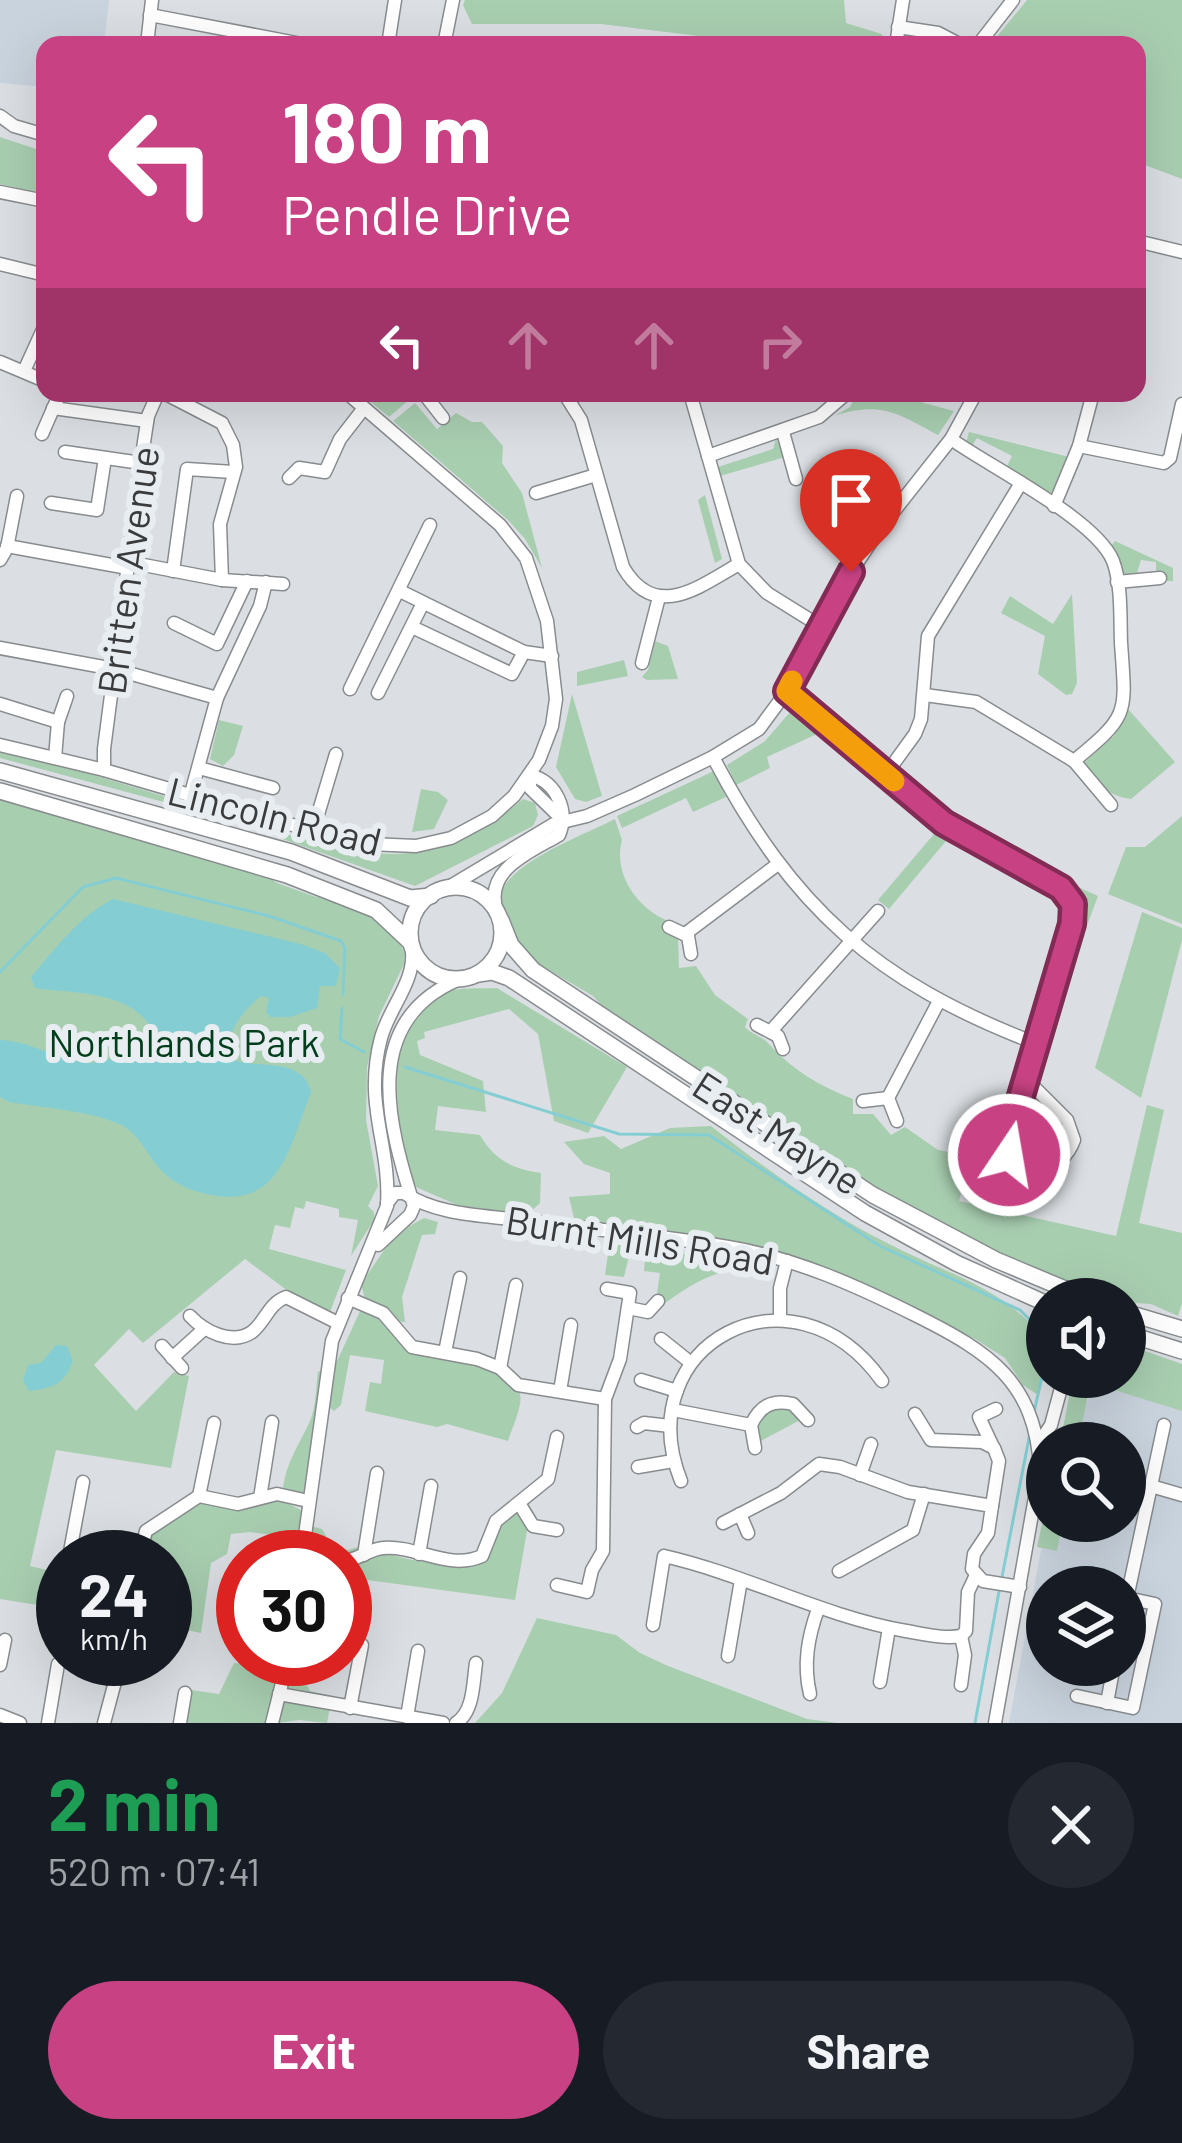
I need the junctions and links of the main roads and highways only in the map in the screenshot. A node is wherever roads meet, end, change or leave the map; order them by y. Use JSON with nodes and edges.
{"nodes":[{"id":1,"x":0,"y":771,"type":"edge"},
{"id":2,"x":0,"y":791,"type":"edge"},
{"id":3,"x":438,"y":893,"type":"junction"},
{"id":4,"x":499,"y":916,"type":"junction"},
{"id":5,"x":411,"y":946,"type":"junction"},
{"id":6,"x":471,"y":976,"type":"junction"},
{"id":7,"x":1039,"y":1278,"type":"edge"},
{"id":8,"x":1026,"y":1294,"type":"edge"},
{"id":9,"x":1146,"y":1318,"type":"edge"},
{"id":10,"x":1182,"y":1329,"type":"edge"},
{"id":11,"x":1146,"y":1340,"type":"edge"},
{"id":12,"x":1182,"y":1351,"type":"edge"}],
"edges":[{"from":1,"to":3,"type":"main road"},
{"from":2,"to":5,"type":"main road"},
{"from":3,"to":4,"type":"main road"},
{"from":3,"to":5,"type":"main road"},
{"from":4,"to":6,"type":"main road"},
{"from":4,"to":7,"type":"main road","name":"East Mayne"},
{"from":5,"to":6,"type":"main road"},
{"from":6,"to":8,"type":"main road","name":"East Mayne"},
{"from":9,"to":10,"type":"main road"},
{"from":11,"to":12,"type":"main road"}]}
